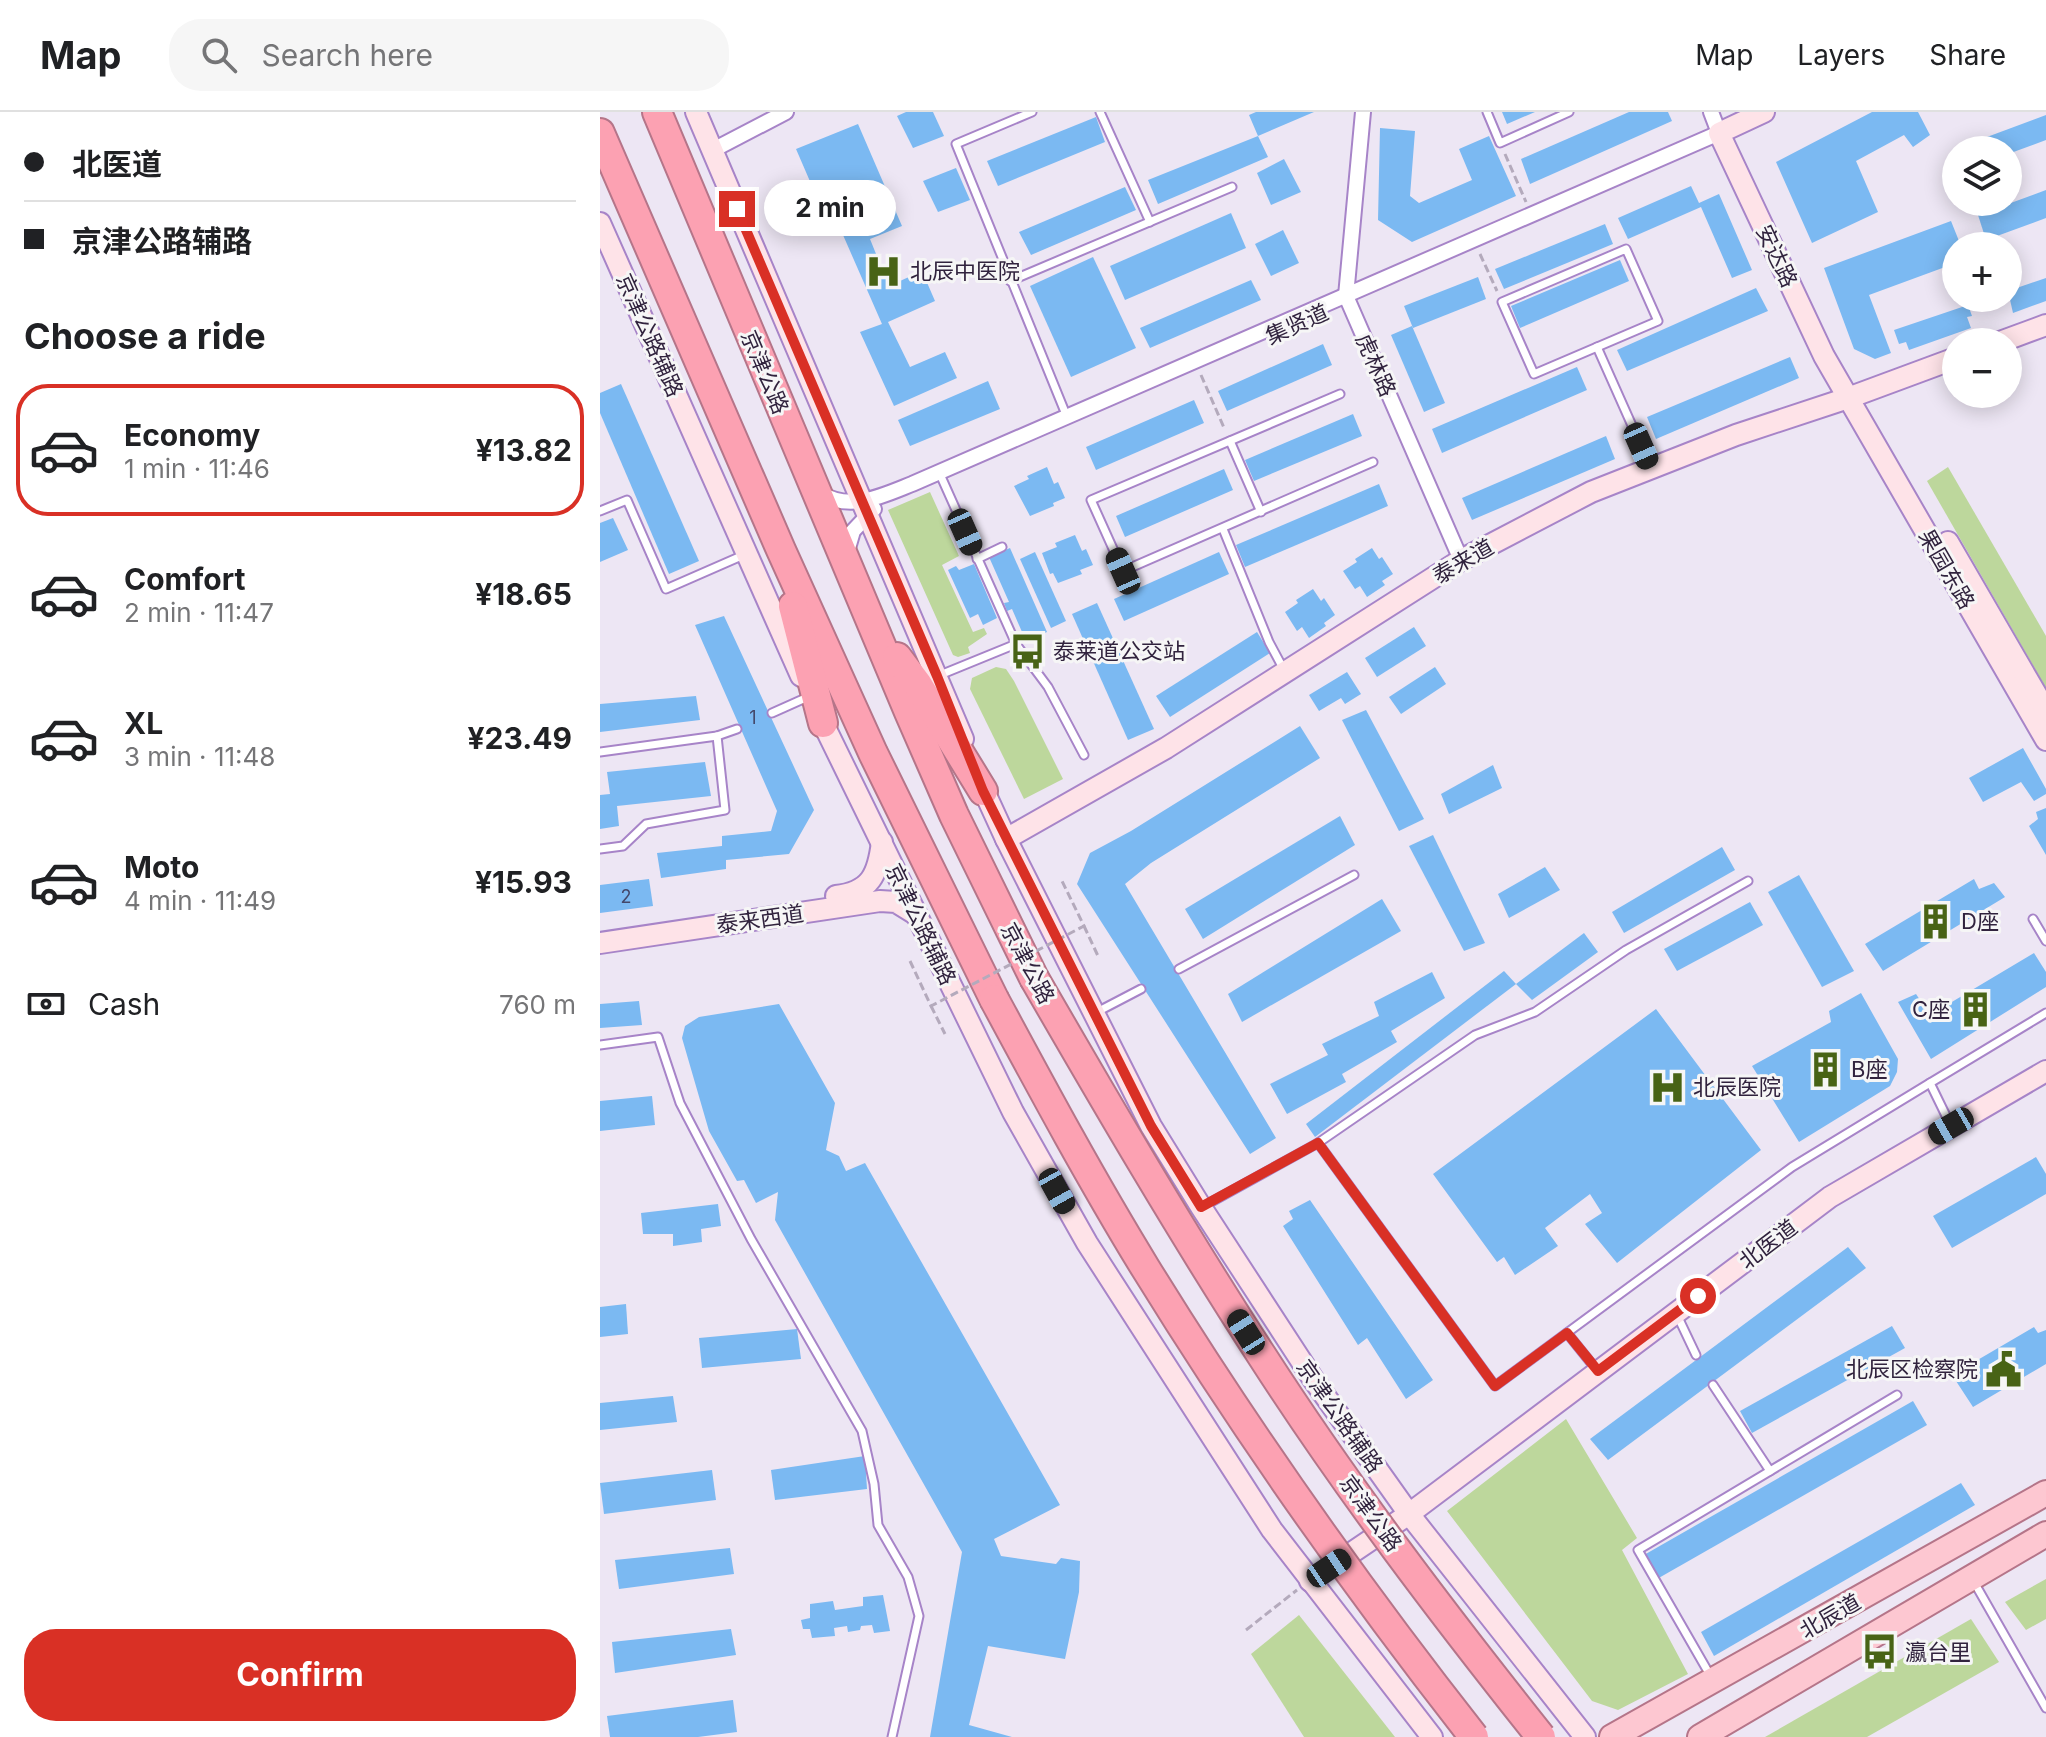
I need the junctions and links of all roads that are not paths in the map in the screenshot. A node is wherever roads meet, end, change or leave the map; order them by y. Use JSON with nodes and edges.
{"nodes":[{"id":1,"x":657,"y":112,"type":"edge"},
{"id":2,"x":696,"y":112,"type":"edge"},
{"id":3,"x":786,"y":112,"type":"edge"},
{"id":4,"x":1032,"y":112,"type":"edge"},
{"id":5,"x":1100,"y":112,"type":"edge"},
{"id":6,"x":1363,"y":112,"type":"edge"},
{"id":7,"x":1487,"y":112,"type":"edge"},
{"id":8,"x":1569,"y":112,"type":"edge"},
{"id":9,"x":1711,"y":112,"type":"edge"},
{"id":10,"x":1764,"y":112,"type":"edge"},
{"id":11,"x":1777,"y":112,"type":"edge"},
{"id":12,"x":1722,"y":130,"type":"edge"},
{"id":13,"x":600,"y":133,"type":"edge"},
{"id":14,"x":713,"y":150,"type":"junction"},
{"id":15,"x":1232,"y":187,"type":"dead end"},
{"id":16,"x":1150,"y":222,"type":"junction"},
{"id":17,"x":600,"y":223,"type":"edge"},
{"id":18,"x":1010,"y":281,"type":"junction"},
{"id":19,"x":1347,"y":299,"type":"junction"},
{"id":20,"x":2046,"y":325,"type":"edge"},
{"id":21,"x":2022,"y":334,"type":"edge"},
{"id":22,"x":1597,"y":347,"type":"junction"},
{"id":23,"x":1942,"y":363,"type":"edge"},
{"id":24,"x":1340,"y":394,"type":"dead end"},
{"id":25,"x":1854,"y":396,"type":"junction"},
{"id":26,"x":1068,"y":419,"type":"junction"},
{"id":27,"x":1230,"y":441,"type":"junction"},
{"id":28,"x":1373,"y":462,"type":"dead end"},
{"id":29,"x":1651,"y":468,"type":"junction"},
{"id":30,"x":940,"y":475,"type":"junction"},
{"id":31,"x":813,"y":488,"type":"junction"},
{"id":32,"x":864,"y":508,"type":"junction"},
{"id":33,"x":600,"y":511,"type":"edge"},
{"id":34,"x":1261,"y":512,"type":"junction"},
{"id":35,"x":1223,"y":529,"type":"junction"},
{"id":36,"x":1002,"y":547,"type":"dead end"},
{"id":37,"x":781,"y":550,"type":"junction"},
{"id":38,"x":748,"y":553,"type":"junction"},
{"id":39,"x":977,"y":559,"type":"junction"},
{"id":40,"x":1461,"y":560,"type":"junction"},
{"id":41,"x":846,"y":563,"type":"junction"},
{"id":42,"x":870,"y":618,"type":"junction"},
{"id":43,"x":1016,"y":644,"type":"junction"},
{"id":44,"x":1285,"y":672,"type":"junction"},
{"id":45,"x":937,"y":676,"type":"junction"},
{"id":46,"x":810,"y":696,"type":"junction"},
{"id":47,"x":2046,"y":711,"type":"edge"},
{"id":48,"x":772,"y":713,"type":"dead end"},
{"id":49,"x":823,"y":723,"type":"junction"},
{"id":50,"x":737,"y":729,"type":"dead end"},
{"id":51,"x":717,"y":736,"type":"junction"},
{"id":52,"x":2046,"y":740,"type":"edge"},
{"id":53,"x":600,"y":752,"type":"edge"},
{"id":54,"x":1084,"y":755,"type":"dead end"},
{"id":55,"x":983,"y":791,"type":"junction"},
{"id":56,"x":1006,"y":839,"type":"junction"},
{"id":57,"x":882,"y":842,"type":"junction"},
{"id":58,"x":600,"y":849,"type":"edge"},
{"id":59,"x":1354,"y":875,"type":"dead end"},
{"id":60,"x":1748,"y":881,"type":"dead end"},
{"id":61,"x":917,"y":915,"type":"junction"},
{"id":62,"x":2033,"y":919,"type":"dead end"},
{"id":63,"x":600,"y":930,"type":"edge"},
{"id":64,"x":2046,"y":941,"type":"edge"},
{"id":65,"x":600,"y":943,"type":"edge"},
{"id":66,"x":1179,"y":969,"type":"dead end"},
{"id":67,"x":1141,"y":989,"type":"dead end"},
{"id":68,"x":2046,"y":1013,"type":"edge"},
{"id":69,"x":1093,"y":1014,"type":"junction"},
{"id":70,"x":600,"y":1045,"type":"edge"},
{"id":71,"x":2046,"y":1071,"type":"edge"},
{"id":72,"x":1930,"y":1083,"type":"junction"},
{"id":73,"x":1951,"y":1126,"type":"junction"},
{"id":74,"x":1318,"y":1143,"type":"junction"},
{"id":75,"x":1201,"y":1207,"type":"junction"},
{"id":76,"x":1676,"y":1313,"type":"junction"},
{"id":77,"x":1567,"y":1333,"type":"junction"},
{"id":78,"x":1696,"y":1355,"type":"dead end"},
{"id":79,"x":1598,"y":1371,"type":"junction"},
{"id":80,"x":1713,"y":1385,"type":"dead end"},
{"id":81,"x":1897,"y":1395,"type":"dead end"},
{"id":82,"x":1770,"y":1471,"type":"junction"},
{"id":83,"x":2046,"y":1493,"type":"edge"},
{"id":84,"x":1409,"y":1514,"type":"junction"},
{"id":85,"x":2046,"y":1534,"type":"edge"},
{"id":86,"x":1971,"y":1576,"type":"junction"},
{"id":87,"x":1310,"y":1581,"type":"junction"},
{"id":88,"x":1714,"y":1682,"type":"junction"},
{"id":89,"x":2046,"y":1708,"type":"edge"},
{"id":90,"x":892,"y":1737,"type":"edge"},
{"id":91,"x":1432,"y":1737,"type":"edge"},
{"id":92,"x":1474,"y":1737,"type":"edge"},
{"id":93,"x":1541,"y":1737,"type":"edge"},
{"id":94,"x":1585,"y":1737,"type":"edge"},
{"id":95,"x":1612,"y":1737,"type":"edge"},
{"id":96,"x":1700,"y":1737,"type":"edge"}],
"edges":[{"from":1,"to":31,"type":"highway","name":"京津公路"},
{"from":2,"to":14,"type":"street","name":"京津公路辅路"},
{"from":3,"to":14,"type":"street"},
{"from":4,"to":18,"type":"lane"},
{"from":5,"to":16,"type":"lane"},
{"from":6,"to":19,"type":"street","name":"虎林路"},
{"from":7,"to":8,"type":"lane"},
{"from":9,"to":12,"type":"street","name":"安达路"},
{"from":10,"to":12,"type":"street","name":"集贤道"},
{"from":11,"to":12,"type":"street","name":"集贤道"},
{"from":12,"to":19,"type":"street","name":"集贤道"},
{"from":12,"to":19,"type":"street","name":"集贤道"},
{"from":12,"to":25,"type":"street","name":"安达路"},
{"from":13,"to":37,"type":"highway","name":"京津公路"},
{"from":14,"to":32,"type":"street","name":"京津公路辅路"},
{"from":15,"to":16,"type":"lane"},
{"from":16,"to":18,"type":"lane"},
{"from":17,"to":38,"type":"street","name":"京津公路辅路"},
{"from":18,"to":26,"type":"lane"},
{"from":19,"to":26,"type":"street","name":"集贤道"},
{"from":19,"to":26,"type":"street","name":"集贤道"},
{"from":19,"to":40,"type":"street","name":"虎林路"},
{"from":20,"to":21,"type":"street"},
{"from":22,"to":22,"type":"lane"},
{"from":22,"to":29,"type":"lane"},
{"from":23,"to":25,"type":"street","name":"泰来道"},
{"from":24,"to":27,"type":"lane"},
{"from":25,"to":29,"type":"street","name":"泰来道"},
{"from":25,"to":47,"type":"street","name":"果园东路"},
{"from":25,"to":52,"type":"street","name":"果园东路"},
{"from":26,"to":30,"type":"street","name":"集贤道"},
{"from":27,"to":34,"type":"lane"},
{"from":27,"to":35,"type":"lane"},
{"from":28,"to":34,"type":"lane"},
{"from":29,"to":40,"type":"street","name":"泰来道"},
{"from":30,"to":32,"type":"street","name":"集贤道"},
{"from":30,"to":39,"type":"lane"},
{"from":31,"to":32,"type":"street"},
{"from":31,"to":41,"type":"highway","name":"京津公路"},
{"from":32,"to":41,"type":"street"},
{"from":32,"to":45,"type":"street","name":"京津公路辅路"},
{"from":33,"to":38,"type":"lane"},
{"from":34,"to":35,"type":"lane"},
{"from":35,"to":44,"type":"lane"},
{"from":36,"to":39,"type":"lane"},
{"from":37,"to":49,"type":"highway"},
{"from":37,"to":92,"type":"highway","name":"京津公路","bridge":true},
{"from":38,"to":46,"type":"street","name":"京津公路辅路"},
{"from":39,"to":43,"type":"lane"},
{"from":40,"to":44,"type":"street","name":"泰来道"},
{"from":41,"to":42,"type":"highway","name":"京津公路"},
{"from":42,"to":55,"type":"highway"},
{"from":42,"to":93,"type":"highway","name":"京津公路","bridge":true},
{"from":43,"to":45,"type":"lane"},
{"from":43,"to":54,"type":"lane"},
{"from":44,"to":56,"type":"street","name":"泰来道"},
{"from":45,"to":55,"type":"street","name":"京津公路辅路"},
{"from":46,"to":48,"type":"lane"},
{"from":46,"to":49,"type":"street","name":"京津公路辅路"},
{"from":49,"to":57,"type":"street","name":"京津公路辅路"},
{"from":50,"to":51,"type":"lane"},
{"from":51,"to":53,"type":"lane"},
{"from":51,"to":58,"type":"lane"},
{"from":55,"to":56,"type":"street","name":"京津公路辅路"},
{"from":56,"to":69,"type":"street","name":"京津公路辅路"},
{"from":57,"to":61,"type":"street","name":"京津公路辅路"},
{"from":57,"to":63,"type":"street","name":"泰来西道"},
{"from":59,"to":66,"type":"lane"},
{"from":60,"to":74,"type":"lane"},
{"from":61,"to":65,"type":"street","name":"泰来西道"},
{"from":61,"to":87,"type":"street","name":"京津公路辅路"},
{"from":62,"to":64,"type":"lane"},
{"from":67,"to":69,"type":"lane"},
{"from":68,"to":72,"type":"lane"},
{"from":69,"to":75,"type":"street","name":"京津公路辅路"},
{"from":70,"to":90,"type":"lane"},
{"from":71,"to":73,"type":"street","name":"北医道"},
{"from":72,"to":73,"type":"lane"},
{"from":72,"to":77,"type":"lane"},
{"from":73,"to":76,"type":"street","name":"北医道"},
{"from":74,"to":75,"type":"lane"},
{"from":74,"to":77,"type":"lane"},
{"from":75,"to":84,"type":"street","name":"京津公路辅路"},
{"from":76,"to":78,"type":"lane"},
{"from":76,"to":79,"type":"street","name":"北医道"},
{"from":77,"to":79,"type":"lane"},
{"from":79,"to":84,"type":"street","name":"北医道"},
{"from":80,"to":82,"type":"lane"},
{"from":81,"to":82,"type":"lane"},
{"from":82,"to":88,"type":"lane"},
{"from":83,"to":88,"type":"main road","name":"北辰道"},
{"from":84,"to":87,"type":"street","name":"北医道"},
{"from":84,"to":94,"type":"street","name":"京津公路辅路"},
{"from":85,"to":86,"type":"main road","name":"北辰道"},
{"from":86,"to":89,"type":"lane"},
{"from":86,"to":96,"type":"main road","name":"北辰道"},
{"from":87,"to":91,"type":"street","name":"京津公路辅路"},
{"from":88,"to":95,"type":"main road","name":"北辰道"}]}
